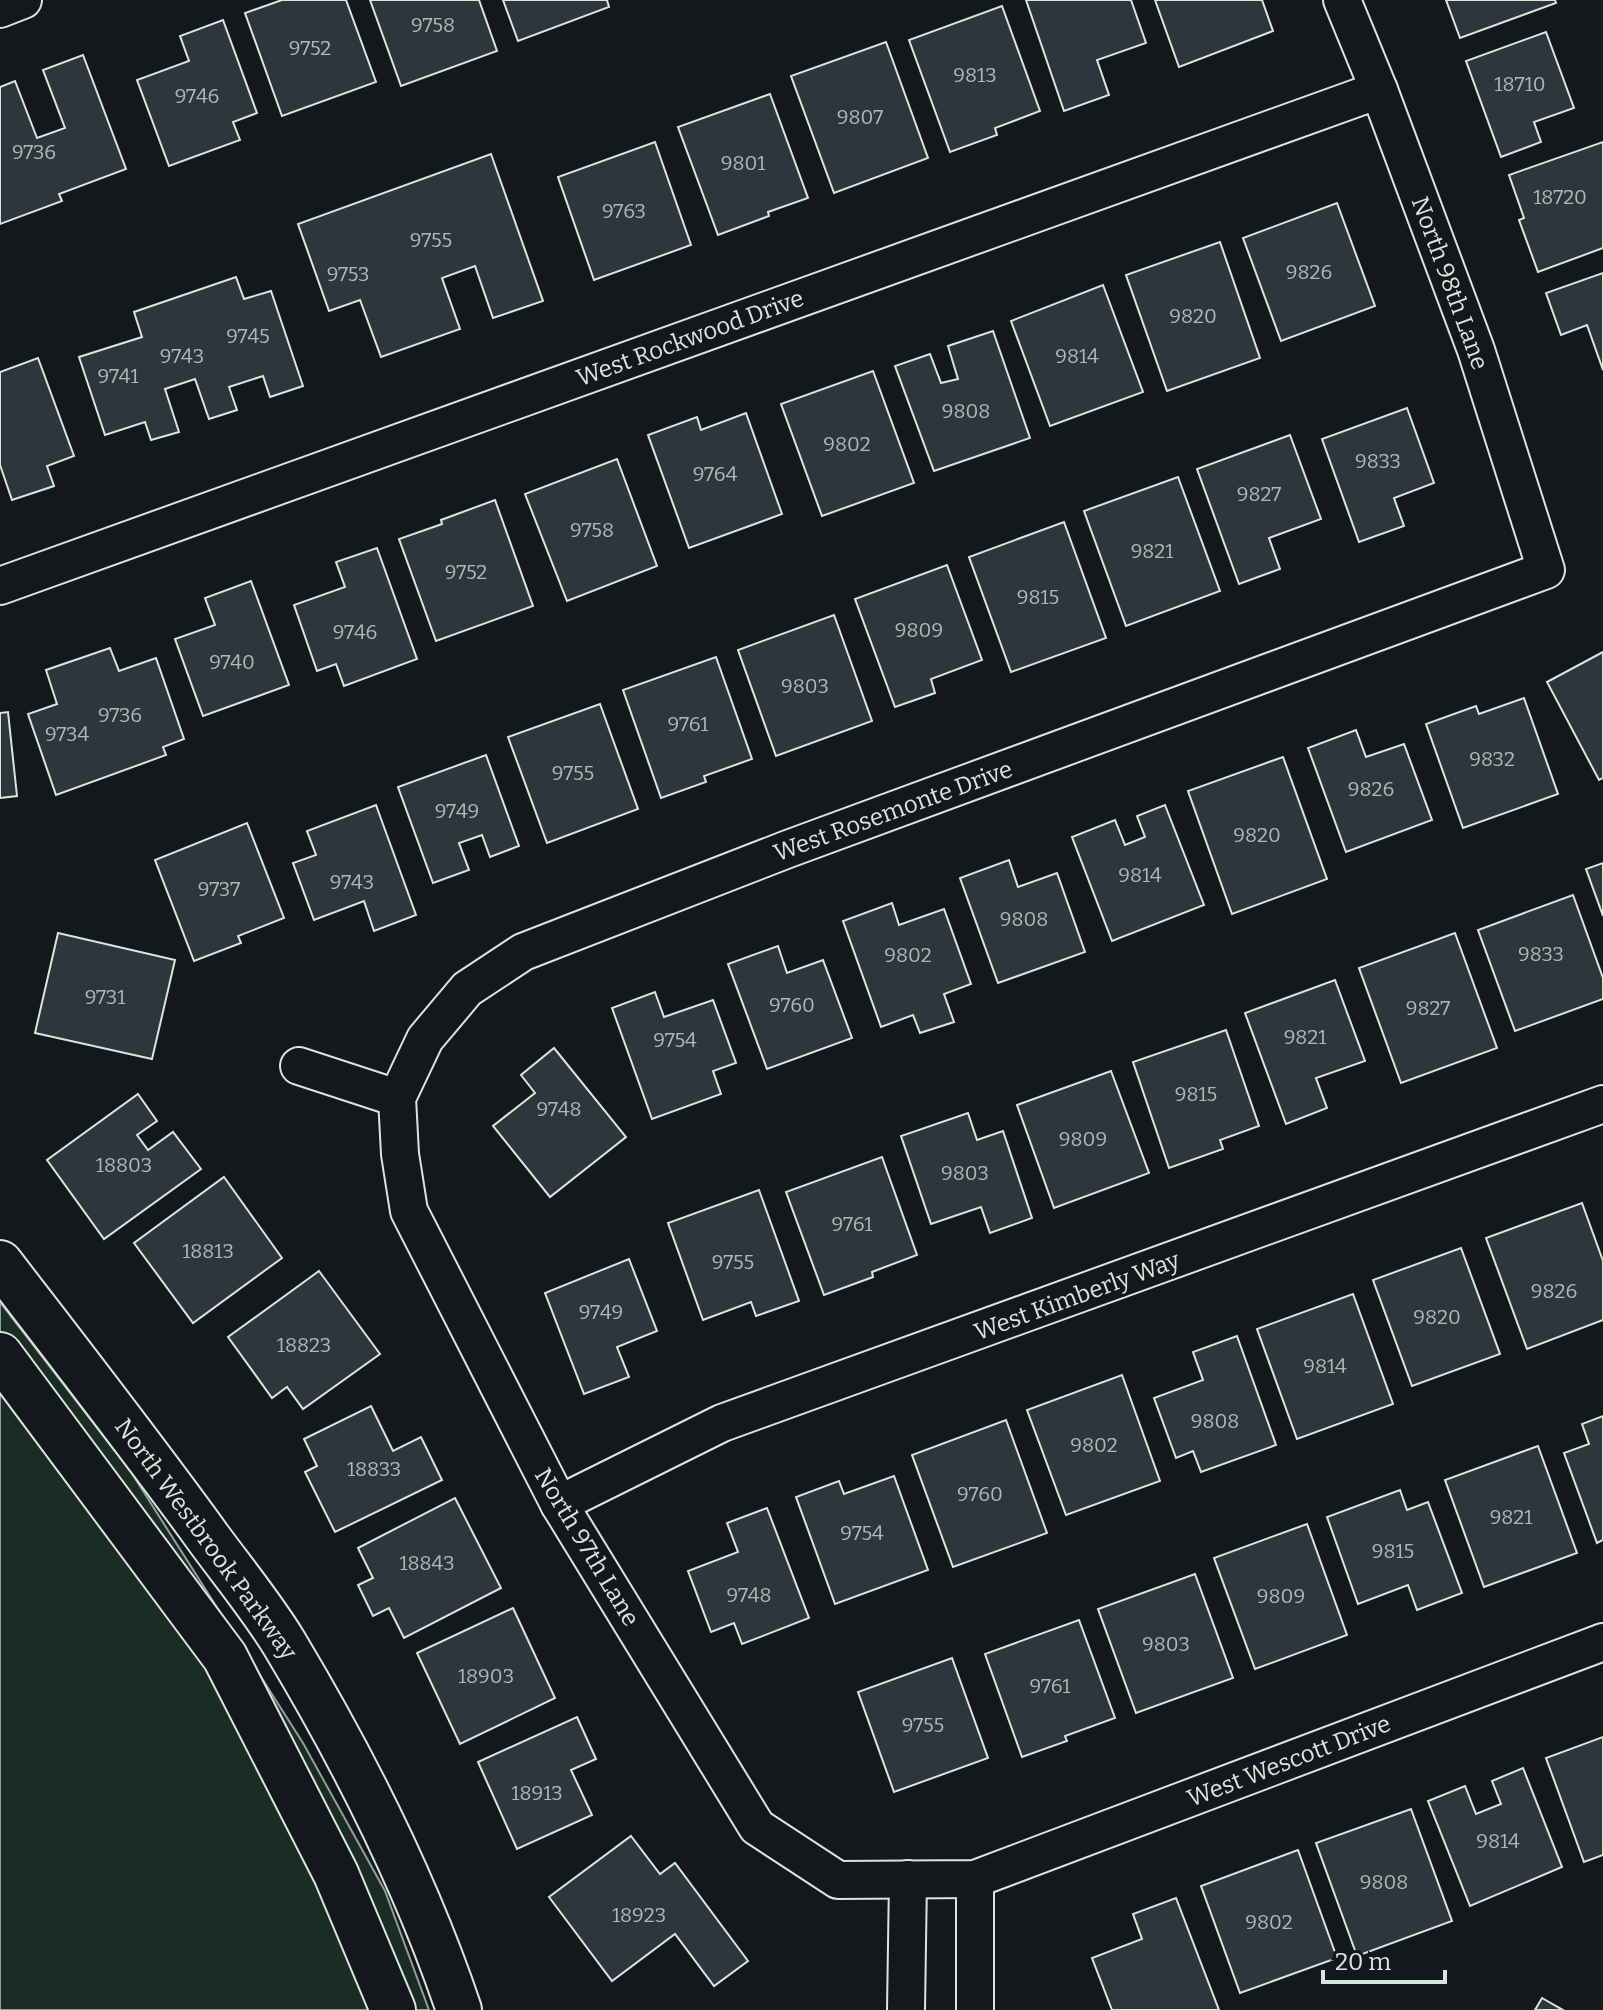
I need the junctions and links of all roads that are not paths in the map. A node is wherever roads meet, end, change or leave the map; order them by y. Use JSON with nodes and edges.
{"nodes":[{"id":1,"x":23,"y":0,"type":"edge"},
{"id":2,"x":1342,"y":0,"type":"edge"},
{"id":3,"x":0,"y":9,"type":"edge"},
{"id":4,"x":1379,"y":90,"type":"junction"},
{"id":5,"x":1546,"y":570,"type":"joint"},
{"id":6,"x":0,"y":586,"type":"edge"},
{"id":7,"x":299,"y":1066,"type":"dead end"},
{"id":8,"x":397,"y":1098,"type":"junction"},
{"id":9,"x":1603,"y":1104,"type":"edge"},
{"id":10,"x":0,"y":1263,"type":"edge"},
{"id":11,"x":0,"y":1355,"type":"edge"},
{"id":12,"x":559,"y":1504,"type":"junction"},
{"id":13,"x":1603,"y":1642,"type":"edge"},
{"id":14,"x":908,"y":1879,"type":"junction"},
{"id":15,"x":975,"y":1879,"type":"junction"},
{"id":16,"x":393,"y":2010,"type":"edge"},
{"id":17,"x":459,"y":2010,"type":"edge"},
{"id":18,"x":906,"y":2010,"type":"edge"},
{"id":19,"x":975,"y":2010,"type":"edge"}],
"edges":[{"from":1,"to":3,"type":"street"},
{"from":2,"to":4,"type":"street","name":"North 98th Lane"},
{"from":4,"to":5,"type":"street","name":"North 98th Lane"},
{"from":4,"to":6,"type":"street","name":"West Rockwood Drive"},
{"from":5,"to":8,"type":"street","name":"West Rosemonte Drive"},
{"from":7,"to":8,"type":"street"},
{"from":8,"to":12,"type":"street","name":"North 97th Lane"},
{"from":9,"to":12,"type":"street","name":"West Kimberly Way"},
{"from":10,"to":17,"type":"street","name":"North Westbrook Parkway"},
{"from":11,"to":16,"type":"street"},
{"from":12,"to":14,"type":"street","name":"North 97th Lane"},
{"from":13,"to":15,"type":"street","name":"West Wescott Drive"},
{"from":14,"to":15,"type":"street","name":"North 97th Lane"},
{"from":14,"to":18,"type":"street"},
{"from":15,"to":19,"type":"street"}]}
